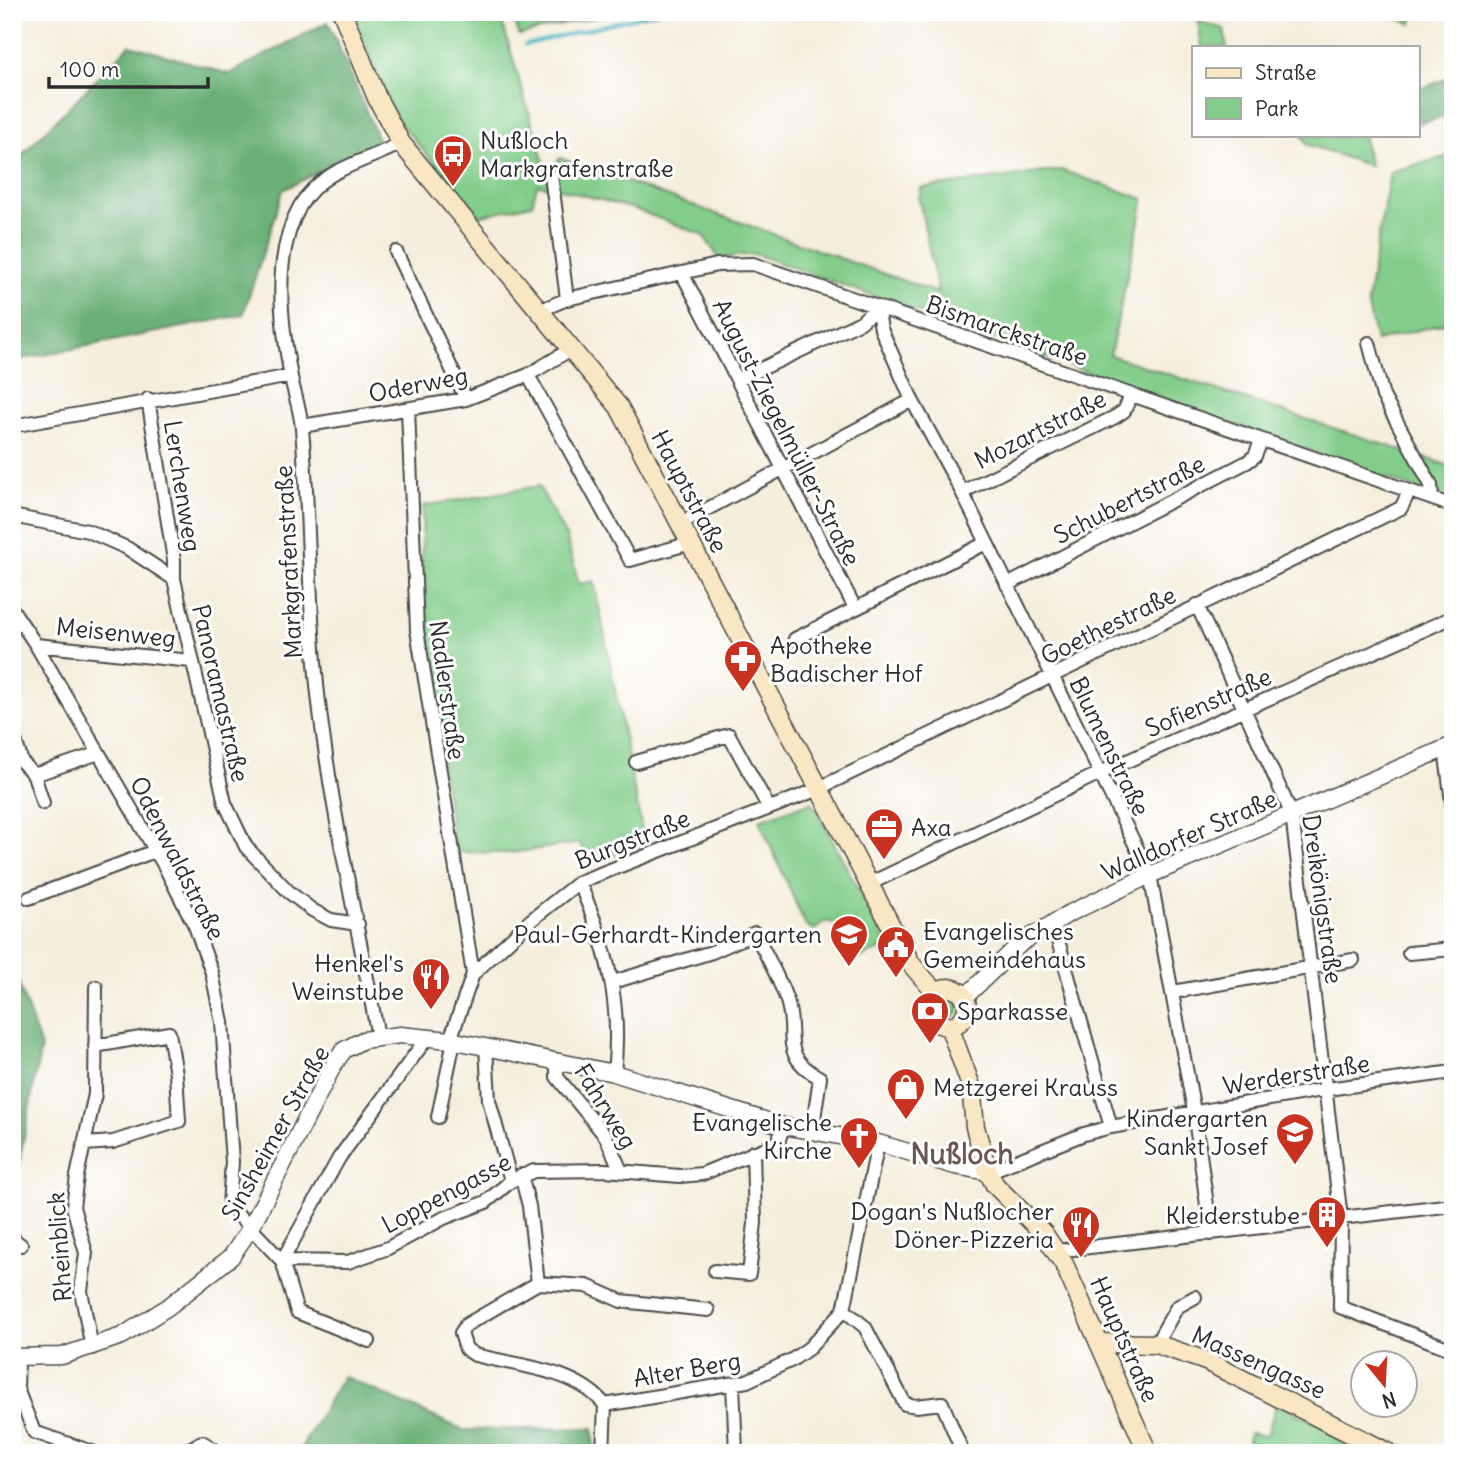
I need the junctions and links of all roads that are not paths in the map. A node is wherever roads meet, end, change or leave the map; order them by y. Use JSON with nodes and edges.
{"nodes":[{"id":1,"x":342,"y":12,"type":"edge"},
{"id":2,"x":401,"y":143,"type":"junction"},
{"id":3,"x":551,"y":175,"type":"dead end"},
{"id":4,"x":396,"y":252,"type":"dead end"},
{"id":5,"x":683,"y":275,"type":"junction"},
{"id":6,"x":567,"y":299,"type":"junction"},
{"id":7,"x":877,"y":307,"type":"junction"},
{"id":8,"x":541,"y":310,"type":"junction"},
{"id":9,"x":1369,"y":343,"type":"dead end"},
{"id":10,"x":573,"y":348,"type":"junction"},
{"id":11,"x":528,"y":375,"type":"junction"},
{"id":12,"x":291,"y":376,"type":"junction"},
{"id":13,"x":738,"y":380,"type":"junction"},
{"id":14,"x":1131,"y":396,"type":"junction"},
{"id":15,"x":148,"y":399,"type":"junction"},
{"id":16,"x":466,"y":399,"type":"junction"},
{"id":17,"x":912,"y":400,"type":"junction"},
{"id":18,"x":408,"y":409,"type":"junction"},
{"id":19,"x":12,"y":426,"type":"edge"},
{"id":20,"x":302,"y":426,"type":"junction"},
{"id":21,"x":1261,"y":441,"type":"junction"},
{"id":22,"x":782,"y":469,"type":"junction"},
{"id":23,"x":962,"y":492,"type":"junction"},
{"id":24,"x":1409,"y":492,"type":"junction"},
{"id":25,"x":1432,"y":499,"type":"junction"},
{"id":26,"x":1453,"y":506,"type":"edge"},
{"id":27,"x":12,"y":516,"type":"edge"},
{"id":28,"x":681,"y":523,"type":"junction"},
{"id":29,"x":691,"y":543,"type":"junction"},
{"id":30,"x":986,"y":543,"type":"junction"},
{"id":31,"x":174,"y":579,"type":"junction"},
{"id":32,"x":1007,"y":585,"type":"junction"},
{"id":33,"x":1197,"y":605,"type":"junction"},
{"id":34,"x":855,"y":608,"type":"junction"},
{"id":35,"x":12,"y":610,"type":"edge"},
{"id":36,"x":1453,"y":617,"type":"edge"},
{"id":37,"x":795,"y":639,"type":"dead end"},
{"id":38,"x":36,"y":645,"type":"junction"},
{"id":39,"x":191,"y":661,"type":"junction"},
{"id":40,"x":1052,"y":676,"type":"junction"},
{"id":41,"x":1243,"y":709,"type":"junction"},
{"id":42,"x":12,"y":731,"type":"edge"},
{"id":43,"x":1449,"y":746,"type":"edge"},
{"id":44,"x":99,"y":753,"type":"junction"},
{"id":45,"x":636,"y":762,"type":"dead end"},
{"id":46,"x":1100,"y":773,"type":"junction"},
{"id":47,"x":34,"y":775,"type":"junction"},
{"id":48,"x":818,"y":788,"type":"junction"},
{"id":49,"x":43,"y":803,"type":"dead end"},
{"id":50,"x":769,"y":808,"type":"junction"},
{"id":51,"x":1453,"y":810,"type":"edge"},
{"id":52,"x":1292,"y":815,"type":"junction"},
{"id":53,"x":155,"y":851,"type":"junction"},
{"id":54,"x":1150,"y":875,"type":"junction"},
{"id":55,"x":579,"y":882,"type":"junction"},
{"id":56,"x":869,"y":884,"type":"junction"},
{"id":57,"x":29,"y":898,"type":"dead end"},
{"id":58,"x":1053,"y":923,"type":"junction"},
{"id":59,"x":358,"y":924,"type":"junction"},
{"id":60,"x":1453,"y":948,"type":"edge"},
{"id":61,"x":1409,"y":953,"type":"dead end"},
{"id":62,"x":1353,"y":960,"type":"dead end"},
{"id":63,"x":1312,"y":966,"type":"junction"},
{"id":64,"x":473,"y":974,"type":"junction"},
{"id":65,"x":613,"y":982,"type":"junction"},
{"id":66,"x":96,"y":988,"type":"dead end"},
{"id":67,"x":1172,"y":992,"type":"junction"},
{"id":68,"x":936,"y":993,"type":"junction"},
{"id":69,"x":964,"y":998,"type":"junction"},
{"id":70,"x":949,"y":1027,"type":"junction"},
{"id":71,"x":378,"y":1037,"type":"junction"},
{"id":72,"x":427,"y":1038,"type":"junction"},
{"id":73,"x":452,"y":1041,"type":"junction"},
{"id":74,"x":95,"y":1046,"type":"junction"},
{"id":75,"x":486,"y":1047,"type":"junction"},
{"id":76,"x":556,"y":1062,"type":"junction"},
{"id":77,"x":1453,"y":1072,"type":"edge"},
{"id":78,"x":614,"y":1073,"type":"junction"},
{"id":79,"x":1326,"y":1089,"type":"junction"},
{"id":80,"x":1194,"y":1111,"type":"junction"},
{"id":81,"x":438,"y":1117,"type":"dead end"},
{"id":82,"x":783,"y":1126,"type":"junction"},
{"id":83,"x":1111,"y":1127,"type":"junction"},
{"id":84,"x":812,"y":1132,"type":"junction"},
{"id":85,"x":878,"y":1143,"type":"junction"},
{"id":86,"x":85,"y":1144,"type":"junction"},
{"id":87,"x":753,"y":1152,"type":"junction"},
{"id":88,"x":621,"y":1171,"type":"junction"},
{"id":89,"x":988,"y":1172,"type":"junction"},
{"id":90,"x":516,"y":1178,"type":"junction"},
{"id":91,"x":1453,"y":1205,"type":"edge"},
{"id":92,"x":1341,"y":1218,"type":"junction"},
{"id":93,"x":251,"y":1227,"type":"junction"},
{"id":94,"x":1210,"y":1234,"type":"junction"},
{"id":95,"x":1056,"y":1251,"type":"junction"},
{"id":96,"x":282,"y":1261,"type":"junction"},
{"id":97,"x":715,"y":1271,"type":"dead end"},
{"id":98,"x":538,"y":1283,"type":"junction"},
{"id":99,"x":1195,"y":1297,"type":"dead end"},
{"id":100,"x":708,"y":1310,"type":"dead end"},
{"id":101,"x":844,"y":1310,"type":"junction"},
{"id":102,"x":369,"y":1341,"type":"dead end"},
{"id":103,"x":1101,"y":1343,"type":"junction"},
{"id":104,"x":1156,"y":1344,"type":"junction"},
{"id":105,"x":92,"y":1348,"type":"junction"},
{"id":106,"x":1453,"y":1350,"type":"edge"},
{"id":107,"x":15,"y":1357,"type":"edge"},
{"id":108,"x":733,"y":1384,"type":"junction"},
{"id":109,"x":605,"y":1405,"type":"junction"},
{"id":110,"x":212,"y":1448,"type":"dead end"},
{"id":111,"x":95,"y":1453,"type":"edge"},
{"id":112,"x":183,"y":1453,"type":"edge"},
{"id":113,"x":603,"y":1453,"type":"edge"},
{"id":114,"x":736,"y":1453,"type":"edge"},
{"id":115,"x":963,"y":1453,"type":"edge"},
{"id":116,"x":1148,"y":1453,"type":"edge"},
{"id":117,"x":1390,"y":1453,"type":"edge"}],
"edges":[{"from":1,"to":2,"type":"main road","name":"Hauptstraße"},
{"from":2,"to":8,"type":"main road","name":"Hauptstraße"},
{"from":2,"to":12,"type":"street","name":"Markgrafenstraße"},
{"from":3,"to":6,"type":"street"},
{"from":4,"to":16,"type":"street"},
{"from":5,"to":6,"type":"street","name":"Bismarckstraße"},
{"from":5,"to":7,"type":"street","name":"Bismarckstraße"},
{"from":5,"to":13,"type":"street","name":"August-Ziegelmüller-Straße"},
{"from":6,"to":8,"type":"street","name":"Bismarckstraße"},
{"from":7,"to":13,"type":"street"},
{"from":7,"to":14,"type":"street","name":"Bismarckstraße"},
{"from":7,"to":17,"type":"street","name":"Blumenstraße"},
{"from":8,"to":10,"type":"main road","name":"Hauptstraße"},
{"from":9,"to":25,"type":"street"},
{"from":10,"to":11,"type":"street","name":"Oderweg"},
{"from":10,"to":28,"type":"main road","name":"Hauptstraße"},
{"from":11,"to":16,"type":"street","name":"Oderweg"},
{"from":11,"to":29,"type":"street"},
{"from":12,"to":15,"type":"street"},
{"from":12,"to":20,"type":"street","name":"Markgrafenstraße"},
{"from":13,"to":22,"type":"street","name":"August-Ziegelmüller-Straße"},
{"from":14,"to":21,"type":"street","name":"Bismarckstraße"},
{"from":14,"to":23,"type":"street","name":"Mozartstraße"},
{"from":15,"to":19,"type":"street"},
{"from":15,"to":31,"type":"street","name":"Lerchenweg"},
{"from":16,"to":18,"type":"street","name":"Oderweg"},
{"from":17,"to":22,"type":"street"},
{"from":17,"to":23,"type":"street","name":"Blumenstraße"},
{"from":18,"to":20,"type":"street","name":"Oderweg"},
{"from":18,"to":64,"type":"street","name":"Nadlerstraße"},
{"from":20,"to":59,"type":"street","name":"Markgrafenstraße"},
{"from":21,"to":24,"type":"street","name":"Bismarckstraße"},
{"from":21,"to":32,"type":"street","name":"Schubertstraße"},
{"from":22,"to":28,"type":"street"},
{"from":22,"to":34,"type":"street","name":"August-Ziegelmüller-Straße"},
{"from":23,"to":30,"type":"street","name":"Blumenstraße"},
{"from":24,"to":25,"type":"street","name":"Bismarckstraße"},
{"from":24,"to":33,"type":"street","name":"Goethestraße"},
{"from":25,"to":26,"type":"street","name":"Bismarckstraße"},
{"from":27,"to":31,"type":"street","name":"Panoramastraße"},
{"from":28,"to":29,"type":"main road","name":"Hauptstraße"},
{"from":29,"to":48,"type":"main road","name":"Hauptstraße"},
{"from":30,"to":32,"type":"street","name":"Blumenstraße"},
{"from":30,"to":34,"type":"street"},
{"from":31,"to":39,"type":"street","name":"Panoramastraße"},
{"from":32,"to":40,"type":"street","name":"Blumenstraße"},
{"from":33,"to":40,"type":"street","name":"Goethestraße"},
{"from":33,"to":41,"type":"street","name":"Dreikönigstraße"},
{"from":34,"to":37,"type":"street"},
{"from":35,"to":38,"type":"street","name":"Odenwaldstraße"},
{"from":36,"to":41,"type":"street","name":"Sofienstraße"},
{"from":38,"to":39,"type":"street","name":"Meisenweg"},
{"from":38,"to":44,"type":"street","name":"Odenwaldstraße"},
{"from":39,"to":59,"type":"street","name":"Panoramastraße"},
{"from":40,"to":46,"type":"street","name":"Blumenstraße"},
{"from":40,"to":48,"type":"street","name":"Goethestraße"},
{"from":41,"to":46,"type":"street","name":"Sofienstraße"},
{"from":41,"to":52,"type":"street","name":"Dreikönigstraße"},
{"from":42,"to":47,"type":"street"},
{"from":43,"to":51,"type":"street"},
{"from":43,"to":52,"type":"street","name":"Walldorfer Straße"},
{"from":44,"to":47,"type":"street"},
{"from":44,"to":53,"type":"street","name":"Odenwaldstraße"},
{"from":45,"to":50,"type":"street"},
{"from":46,"to":54,"type":"street","name":"Blumenstraße"},
{"from":46,"to":56,"type":"street","name":"Sofienstraße"},
{"from":47,"to":49,"type":"street"},
{"from":48,"to":50,"type":"street","name":"Burgstraße"},
{"from":48,"to":56,"type":"main road","name":"Hauptstraße"},
{"from":50,"to":55,"type":"street","name":"Burgstraße"},
{"from":52,"to":54,"type":"street","name":"Walldorfer Straße"},
{"from":52,"to":63,"type":"street","name":"Dreikönigstraße"},
{"from":53,"to":57,"type":"street"},
{"from":53,"to":93,"type":"street","name":"Odenwaldstraße"},
{"from":54,"to":58,"type":"street","name":"Walldorfer Straße"},
{"from":54,"to":67,"type":"street","name":"Blumenstraße"},
{"from":55,"to":64,"type":"street","name":"Burgstraße"},
{"from":55,"to":65,"type":"street"},
{"from":56,"to":68,"type":"main road","name":"Hauptstraße"},
{"from":58,"to":69,"type":"street","name":"Walldorfer Straße"},
{"from":58,"to":83,"type":"street"},
{"from":59,"to":71,"type":"street","name":"Markgrafenstraße"},
{"from":60,"to":61,"type":"street"},
{"from":62,"to":63,"type":"street"},
{"from":63,"to":67,"type":"street"},
{"from":63,"to":79,"type":"street","name":"Dreikönigstraße"},
{"from":64,"to":73,"type":"street","name":"Burgstraße"},
{"from":65,"to":78,"type":"street"},
{"from":65,"to":84,"type":"street"},
{"from":66,"to":74,"type":"street","name":"Rheinblick"},
{"from":67,"to":80,"type":"street","name":"Blumenstraße"},
{"from":68,"to":69,"type":"main road"},
{"from":68,"to":70,"type":"main road","name":"Hauptstraße"},
{"from":69,"to":70,"type":"main road"},
{"from":70,"to":89,"type":"main road","name":"Hauptstraße"},
{"from":71,"to":72,"type":"street","name":"Sinsheimer Straße"},
{"from":71,"to":93,"type":"street","name":"Sinsheimer Straße"},
{"from":72,"to":73,"type":"street","name":"Sinsheimer Straße"},
{"from":72,"to":96,"type":"street"},
{"from":73,"to":75,"type":"street","name":"Sinsheimer Straße"},
{"from":73,"to":81,"type":"street","name":"Burgstraße"},
{"from":74,"to":86,"type":"street","name":"Rheinblick"},
{"from":74,"to":86,"type":"street"},
{"from":75,"to":76,"type":"street","name":"Sinsheimer Straße"},
{"from":75,"to":90,"type":"street"},
{"from":76,"to":78,"type":"street","name":"Sinsheimer Straße"},
{"from":76,"to":88,"type":"street","name":"Fahrweg"},
{"from":77,"to":79,"type":"street","name":"Werderstraße"},
{"from":78,"to":82,"type":"street","name":"Sinsheimer Straße"},
{"from":79,"to":80,"type":"street","name":"Werderstraße"},
{"from":79,"to":92,"type":"street","name":"Dreikönigstraße"},
{"from":80,"to":83,"type":"street","name":"Werderstraße"},
{"from":80,"to":94,"type":"street","name":"Blumenstraße"},
{"from":82,"to":84,"type":"street","name":"Sinsheimer Straße"},
{"from":82,"to":87,"type":"street","name":"Loppengasse"},
{"from":83,"to":89,"type":"street","name":"Werderstraße"},
{"from":84,"to":85,"type":"street","name":"Sinsheimer Straße"},
{"from":85,"to":89,"type":"street","name":"Sinsheimer Straße"},
{"from":85,"to":101,"type":"street"},
{"from":86,"to":105,"type":"street","name":"Rheinblick"},
{"from":87,"to":88,"type":"street","name":"Loppengasse"},
{"from":87,"to":97,"type":"street"},
{"from":88,"to":90,"type":"street","name":"Loppengasse"},
{"from":89,"to":95,"type":"main road","name":"Hauptstraße"},
{"from":90,"to":96,"type":"street","name":"Loppengasse"},
{"from":90,"to":98,"type":"street"},
{"from":91,"to":92,"type":"street"},
{"from":92,"to":94,"type":"street"},
{"from":92,"to":106,"type":"street","name":"Dreikönigstraße"},
{"from":93,"to":96,"type":"street"},
{"from":93,"to":105,"type":"street","name":"Sinsheimer Straße"},
{"from":94,"to":95,"type":"street"},
{"from":95,"to":103,"type":"main road","name":"Hauptstraße"},
{"from":96,"to":102,"type":"street"},
{"from":98,"to":100,"type":"street"},
{"from":98,"to":109,"type":"street","name":"Alter Berg"},
{"from":99,"to":104,"type":"street"},
{"from":101,"to":108,"type":"street","name":"Alter Berg"},
{"from":101,"to":115,"type":"street"},
{"from":103,"to":104,"type":"main road","name":"Massengasse"},
{"from":103,"to":116,"type":"main road","name":"Hauptstraße"},
{"from":104,"to":117,"type":"main road","name":"Massengasse"},
{"from":105,"to":107,"type":"street","name":"Sinsheimer Straße"},
{"from":107,"to":111,"type":"street"},
{"from":108,"to":109,"type":"street","name":"Alter Berg"},
{"from":108,"to":114,"type":"street"},
{"from":109,"to":113,"type":"street"},
{"from":110,"to":112,"type":"street"}]}
